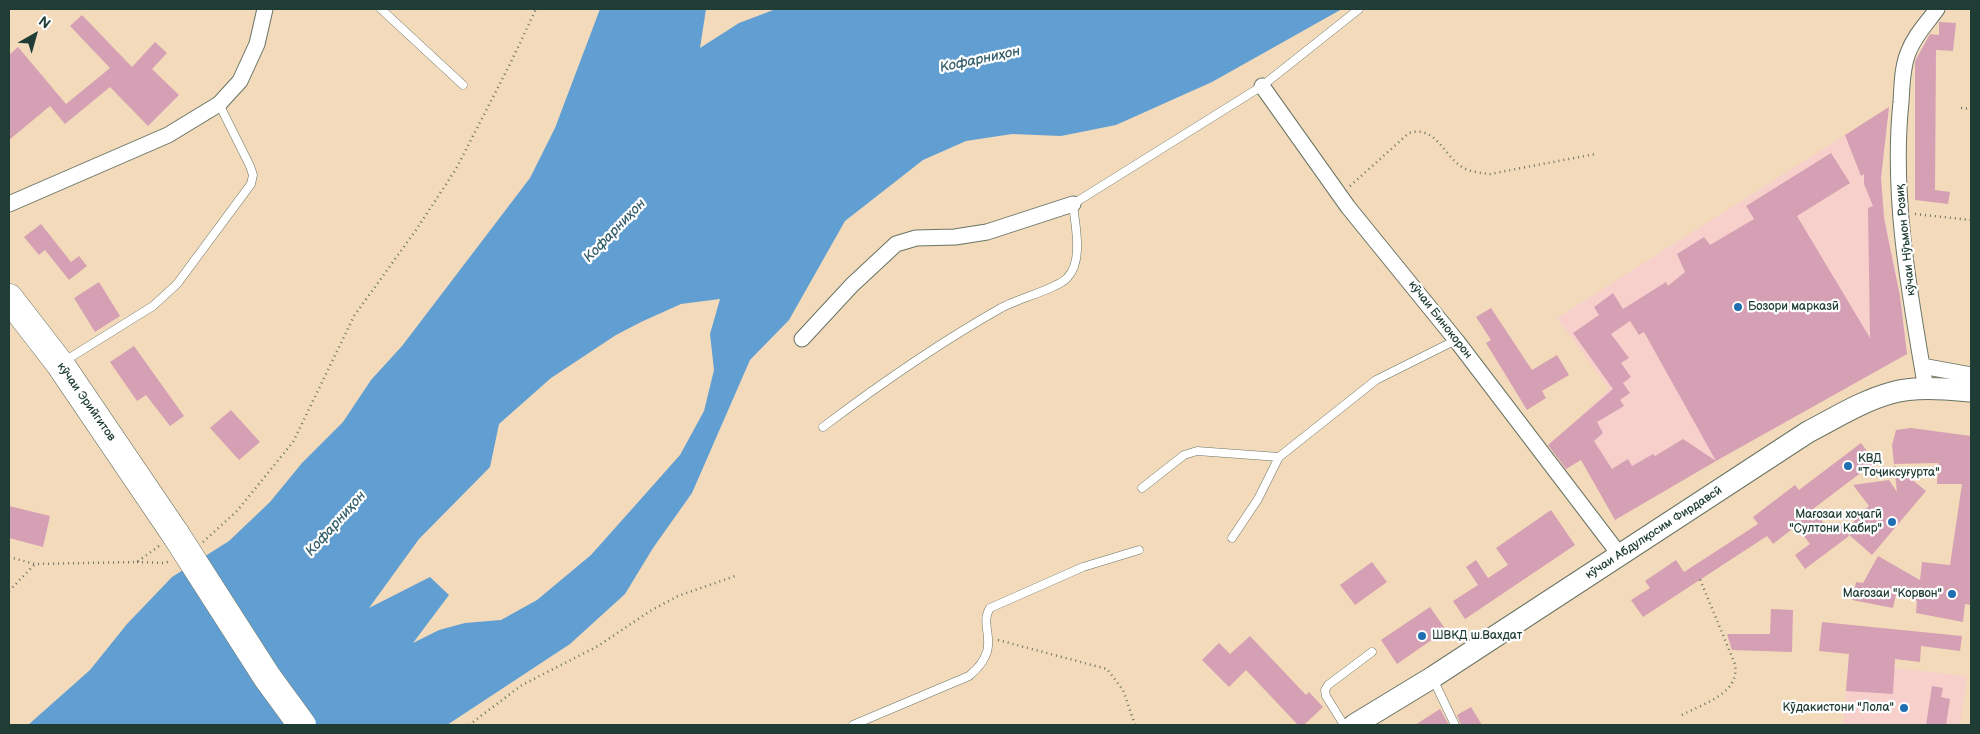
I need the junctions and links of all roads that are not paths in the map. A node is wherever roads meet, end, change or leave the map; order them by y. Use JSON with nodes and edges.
{"nodes":[{"id":1,"x":266,"y":9,"type":"edge"},
{"id":2,"x":381,"y":9,"type":"edge"},
{"id":3,"x":1359,"y":9,"type":"edge"},
{"id":4,"x":1937,"y":9,"type":"edge"},
{"id":5,"x":463,"y":85,"type":"dead end"},
{"id":6,"x":1262,"y":86,"type":"junction"},
{"id":7,"x":219,"y":104,"type":"junction"},
{"id":8,"x":9,"y":204,"type":"edge"},
{"id":9,"x":1073,"y":204,"type":"junction"},
{"id":10,"x":9,"y":298,"type":"edge"},
{"id":11,"x":802,"y":339,"type":"dead end"},
{"id":12,"x":1456,"y":340,"type":"junction"},
{"id":13,"x":60,"y":364,"type":"junction"},
{"id":14,"x":1922,"y":366,"type":"junction"},
{"id":15,"x":1971,"y":375,"type":"edge"},
{"id":16,"x":1926,"y":389,"type":"junction"},
{"id":17,"x":1971,"y":391,"type":"edge"},
{"id":18,"x":823,"y":427,"type":"dead end"},
{"id":19,"x":1279,"y":457,"type":"junction"},
{"id":20,"x":1142,"y":488,"type":"dead end"},
{"id":21,"x":1232,"y":538,"type":"dead end"},
{"id":22,"x":1139,"y":550,"type":"dead end"},
{"id":23,"x":1619,"y":554,"type":"junction"},
{"id":24,"x":1372,"y":652,"type":"dead end"},
{"id":25,"x":1433,"y":677,"type":"junction"},
{"id":26,"x":302,"y":725,"type":"edge"},
{"id":27,"x":853,"y":725,"type":"edge"},
{"id":28,"x":1344,"y":725,"type":"edge"},
{"id":29,"x":1354,"y":725,"type":"edge"},
{"id":30,"x":1455,"y":725,"type":"edge"}],
"edges":[{"from":1,"to":7,"type":"street"},
{"from":2,"to":5,"type":"lane"},
{"from":3,"to":6,"type":"lane"},
{"from":4,"to":14,"type":"street","name":"кӯчаи Нӯъмон Розиқ"},
{"from":6,"to":9,"type":"lane"},
{"from":6,"to":12,"type":"street","name":"кӯчаи Бинокорон"},
{"from":7,"to":8,"type":"street"},
{"from":7,"to":13,"type":"lane"},
{"from":9,"to":11,"type":"street"},
{"from":9,"to":18,"type":"lane"},
{"from":10,"to":13,"type":"highway","name":"кӯчаи Эрийгитов"},
{"from":12,"to":19,"type":"lane"},
{"from":12,"to":23,"type":"street","name":"кӯчаи Бинокорон"},
{"from":13,"to":26,"type":"highway","name":"кӯчаи Эрийгитов","bridge":true},
{"from":14,"to":15,"type":"street"},
{"from":14,"to":16,"type":"street","name":"кӯчаи Нӯъмон Розиқ"},
{"from":16,"to":17,"type":"street","name":"кӯчаи Абдулқосим Фирдавсӣ"},
{"from":16,"to":23,"type":"street","name":"кӯчаи Абдулқосим Фирдавсӣ"},
{"from":19,"to":20,"type":"lane"},
{"from":19,"to":21,"type":"lane"},
{"from":22,"to":27,"type":"lane"},
{"from":23,"to":25,"type":"street","name":"кӯчаи Абдулқосим Фирдавсӣ"},
{"from":24,"to":28,"type":"lane"},
{"from":25,"to":29,"type":"street","name":"кӯчаи Абдулқосим Фирдавсӣ"},
{"from":25,"to":30,"type":"lane"}]}
